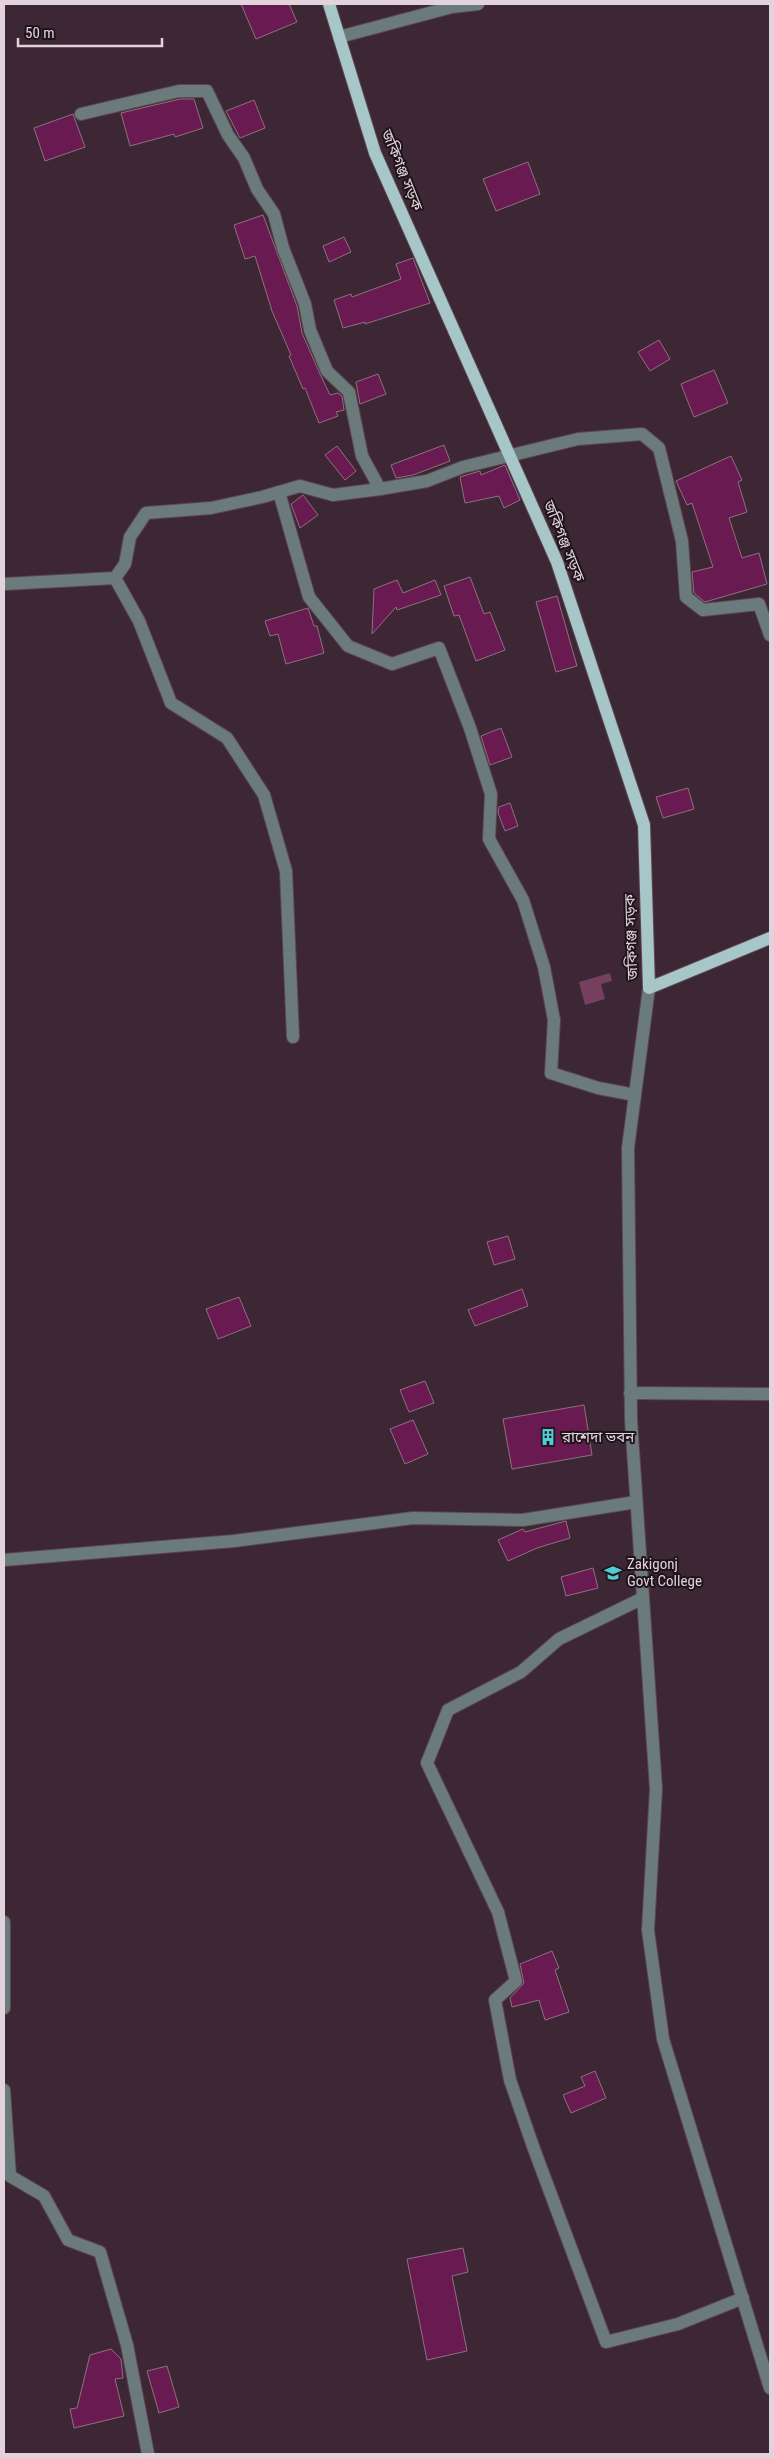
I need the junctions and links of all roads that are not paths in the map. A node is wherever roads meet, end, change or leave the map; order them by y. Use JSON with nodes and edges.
{"nodes":[{"id":1,"x":329,"y":4,"type":"edge"},
{"id":2,"x":478,"y":4,"type":"edge"},
{"id":3,"x":339,"y":37,"type":"junction"},
{"id":4,"x":81,"y":114,"type":"dead end"},
{"id":5,"x":510,"y":456,"type":"junction"},
{"id":6,"x":380,"y":489,"type":"junction"},
{"id":7,"x":279,"y":492,"type":"junction"},
{"id":8,"x":115,"y":578,"type":"junction"},
{"id":9,"x":4,"y":584,"type":"edge"},
{"id":10,"x":770,"y":635,"type":"edge"},
{"id":11,"x":770,"y":938,"type":"edge"},
{"id":12,"x":649,"y":988,"type":"junction"},
{"id":13,"x":293,"y":1037,"type":"dead end"},
{"id":14,"x":635,"y":1096,"type":"junction"},
{"id":15,"x":630,"y":1393,"type":"junction"},
{"id":16,"x":770,"y":1394,"type":"edge"},
{"id":17,"x":636,"y":1502,"type":"junction"},
{"id":18,"x":4,"y":1560,"type":"edge"},
{"id":19,"x":643,"y":1598,"type":"junction"},
{"id":20,"x":4,"y":1922,"type":"edge"},
{"id":21,"x":4,"y":2008,"type":"edge"},
{"id":22,"x":4,"y":2090,"type":"edge"},
{"id":23,"x":742,"y":2298,"type":"junction"},
{"id":24,"x":770,"y":2388,"type":"edge"},
{"id":25,"x":148,"y":2454,"type":"edge"}],
"edges":[{"from":1,"to":3,"type":"main road","name":"জকিগঞ্জ সড়ক"},
{"from":2,"to":3,"type":"street"},
{"from":3,"to":5,"type":"main road","name":"জকিগঞ্জ সড়ক"},
{"from":4,"to":6,"type":"street"},
{"from":5,"to":6,"type":"street"},
{"from":5,"to":10,"type":"street"},
{"from":5,"to":12,"type":"main road","name":"জকিগঞ্জ সড়ক"},
{"from":6,"to":7,"type":"street"},
{"from":7,"to":8,"type":"street"},
{"from":7,"to":14,"type":"street"},
{"from":8,"to":9,"type":"street"},
{"from":8,"to":13,"type":"street"},
{"from":11,"to":12,"type":"main road","name":"জকিগঞ্জ সড়ক"},
{"from":12,"to":14,"type":"street"},
{"from":14,"to":15,"type":"street"},
{"from":15,"to":16,"type":"street"},
{"from":15,"to":17,"type":"street"},
{"from":17,"to":18,"type":"street"},
{"from":17,"to":19,"type":"street"},
{"from":19,"to":23,"type":"street"},
{"from":19,"to":23,"type":"street"},
{"from":20,"to":21,"type":"street"},
{"from":22,"to":25,"type":"street"},
{"from":23,"to":24,"type":"street"}]}
